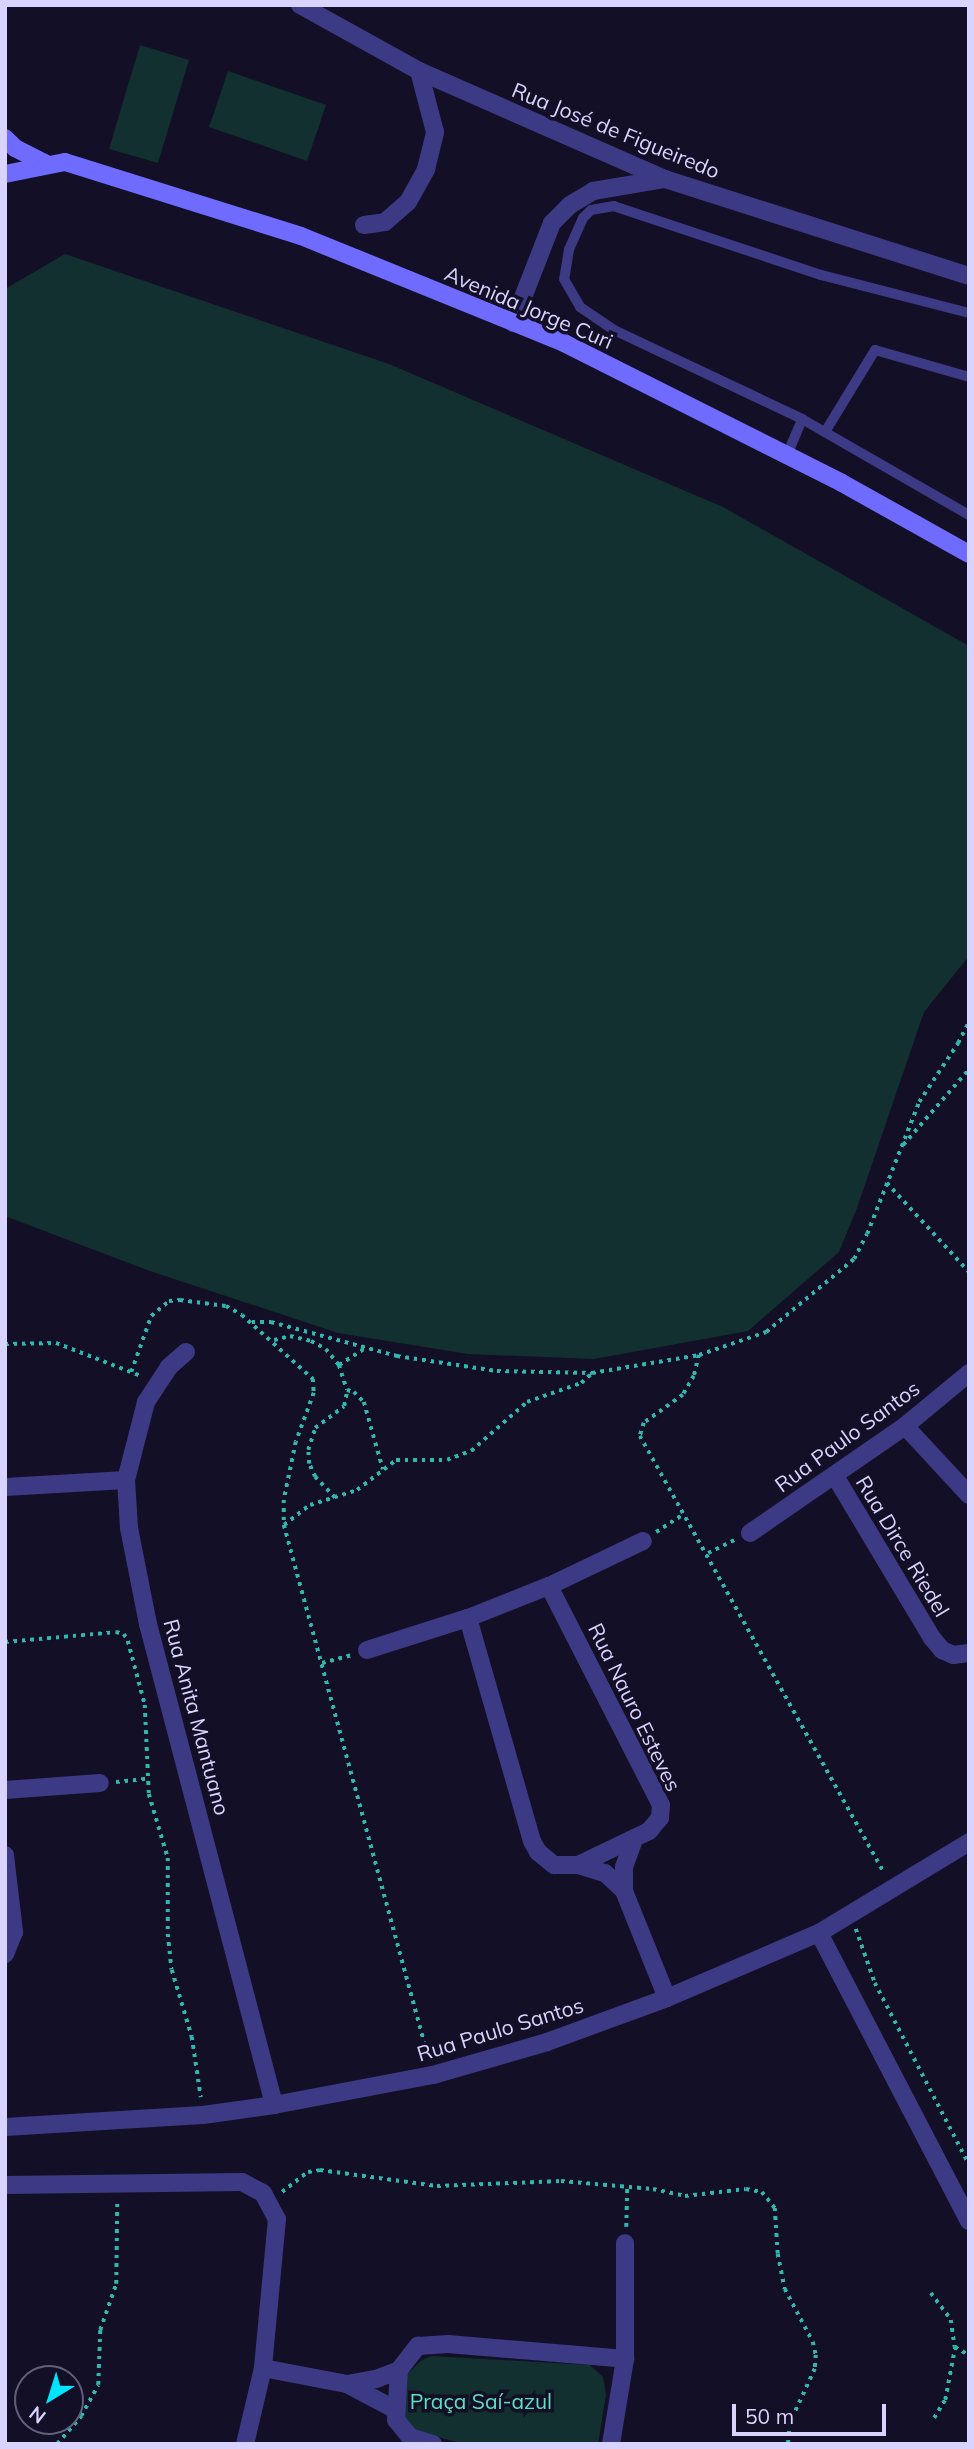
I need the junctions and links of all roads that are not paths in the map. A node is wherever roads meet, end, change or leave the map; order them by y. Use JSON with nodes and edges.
{"nodes":[{"id":1,"x":300,"y":5,"type":"edge"},
{"id":2,"x":419,"y":72,"type":"junction"},
{"id":3,"x":5,"y":138,"type":"edge"},
{"id":4,"x":48,"y":165,"type":"junction"},
{"id":5,"x":5,"y":174,"type":"edge"},
{"id":6,"x":665,"y":179,"type":"junction"},
{"id":7,"x":364,"y":225,"type":"dead end"},
{"id":8,"x":969,"y":276,"type":"edge"},
{"id":9,"x":969,"y":313,"type":"edge"},
{"id":10,"x":513,"y":323,"type":"junction"},
{"id":11,"x":969,"y":376,"type":"edge"},
{"id":12,"x":802,"y":419,"type":"junction"},
{"id":13,"x":825,"y":432,"type":"junction"},
{"id":14,"x":787,"y":456,"type":"junction"},
{"id":15,"x":969,"y":514,"type":"edge"},
{"id":16,"x":969,"y":554,"type":"edge"},
{"id":17,"x":186,"y":1352,"type":"dead end"},
{"id":18,"x":969,"y":1373,"type":"edge"},
{"id":19,"x":905,"y":1426,"type":"junction"},
{"id":20,"x":835,"y":1476,"type":"junction"},
{"id":21,"x":126,"y":1480,"type":"junction"},
{"id":22,"x":5,"y":1487,"type":"edge"},
{"id":23,"x":969,"y":1495,"type":"edge"},
{"id":24,"x":750,"y":1533,"type":"dead end"},
{"id":25,"x":643,"y":1541,"type":"dead end"},
{"id":26,"x":550,"y":1586,"type":"junction"},
{"id":27,"x":468,"y":1618,"type":"junction"},
{"id":28,"x":368,"y":1650,"type":"dead end"},
{"id":29,"x":969,"y":1653,"type":"edge"},
{"id":30,"x":100,"y":1783,"type":"dead end"},
{"id":31,"x":5,"y":1790,"type":"edge"},
{"id":32,"x":634,"y":1840,"type":"junction"},
{"id":33,"x":969,"y":1842,"type":"edge"},
{"id":34,"x":5,"y":1855,"type":"edge"},
{"id":35,"x":578,"y":1865,"type":"junction"},
{"id":36,"x":624,"y":1891,"type":"junction"},
{"id":37,"x":819,"y":1933,"type":"junction"},
{"id":38,"x":5,"y":1954,"type":"edge"},
{"id":39,"x":667,"y":1998,"type":"junction"},
{"id":40,"x":274,"y":2105,"type":"junction"},
{"id":41,"x":5,"y":2127,"type":"edge"},
{"id":42,"x":5,"y":2185,"type":"edge"},
{"id":43,"x":969,"y":2221,"type":"edge"},
{"id":44,"x":625,"y":2243,"type":"road end"},
{"id":45,"x":625,"y":2359,"type":"junction"},
{"id":46,"x":262,"y":2368,"type":"junction"},
{"id":47,"x":398,"y":2370,"type":"junction"},
{"id":48,"x":346,"y":2384,"type":"junction"},
{"id":49,"x":396,"y":2410,"type":"junction"},
{"id":50,"x":245,"y":2444,"type":"edge"},
{"id":51,"x":433,"y":2444,"type":"edge"},
{"id":52,"x":611,"y":2444,"type":"edge"}],
"edges":[{"from":1,"to":2,"type":"street","name":"Rua José de Figueiredo"},
{"from":2,"to":6,"type":"street","name":"Rua José de Figueiredo"},
{"from":2,"to":7,"type":"street"},
{"from":3,"to":4,"type":"street"},
{"from":4,"to":5,"type":"street"},
{"from":4,"to":10,"type":"street","name":"Avenida Jorge Curi"},
{"from":6,"to":8,"type":"street","name":"Rua José de Figueiredo"},
{"from":6,"to":10,"type":"street"},
{"from":9,"to":12,"type":"lane"},
{"from":10,"to":14,"type":"street","name":"Avenida Jorge Curi"},
{"from":11,"to":13,"type":"lane"},
{"from":12,"to":13,"type":"lane"},
{"from":12,"to":14,"type":"lane"},
{"from":13,"to":15,"type":"lane"},
{"from":14,"to":16,"type":"street","name":"Avenida Jorge Curi"},
{"from":17,"to":21,"type":"street","name":"Rua Anita Mantuano"},
{"from":18,"to":19,"type":"street","name":"Rua Paulo Santos"},
{"from":19,"to":20,"type":"street","name":"Rua Paulo Santos"},
{"from":19,"to":23,"type":"street"},
{"from":20,"to":24,"type":"street","name":"Rua Paulo Santos"},
{"from":20,"to":29,"type":"street","name":"Rua Dirce Riedel"},
{"from":21,"to":22,"type":"street"},
{"from":21,"to":40,"type":"street","name":"Rua Anita Mantuano"},
{"from":25,"to":26,"type":"street"},
{"from":26,"to":27,"type":"street"},
{"from":26,"to":32,"type":"street","name":"Rua Nauro Esteves"},
{"from":27,"to":28,"type":"street"},
{"from":27,"to":35,"type":"street"},
{"from":30,"to":31,"type":"street"},
{"from":32,"to":35,"type":"street","name":"Rua Nauro Esteves"},
{"from":32,"to":36,"type":"street","name":"Rua Nauro Esteves"},
{"from":33,"to":37,"type":"street","name":"Rua Paulo Santos"},
{"from":34,"to":38,"type":"street"},
{"from":35,"to":36,"type":"street"},
{"from":36,"to":39,"type":"street","name":"Rua Nauro Esteves"},
{"from":37,"to":39,"type":"street","name":"Rua Paulo Santos"},
{"from":37,"to":43,"type":"street"},
{"from":39,"to":40,"type":"street","name":"Rua Paulo Santos"},
{"from":40,"to":41,"type":"street","name":"Rua Paulo Santos"},
{"from":42,"to":46,"type":"street"},
{"from":44,"to":45,"type":"street"},
{"from":45,"to":47,"type":"street"},
{"from":45,"to":52,"type":"street"},
{"from":46,"to":48,"type":"street"},
{"from":46,"to":50,"type":"street"},
{"from":47,"to":48,"type":"street"},
{"from":47,"to":49,"type":"street"},
{"from":48,"to":49,"type":"street"},
{"from":49,"to":51,"type":"street"}]}
